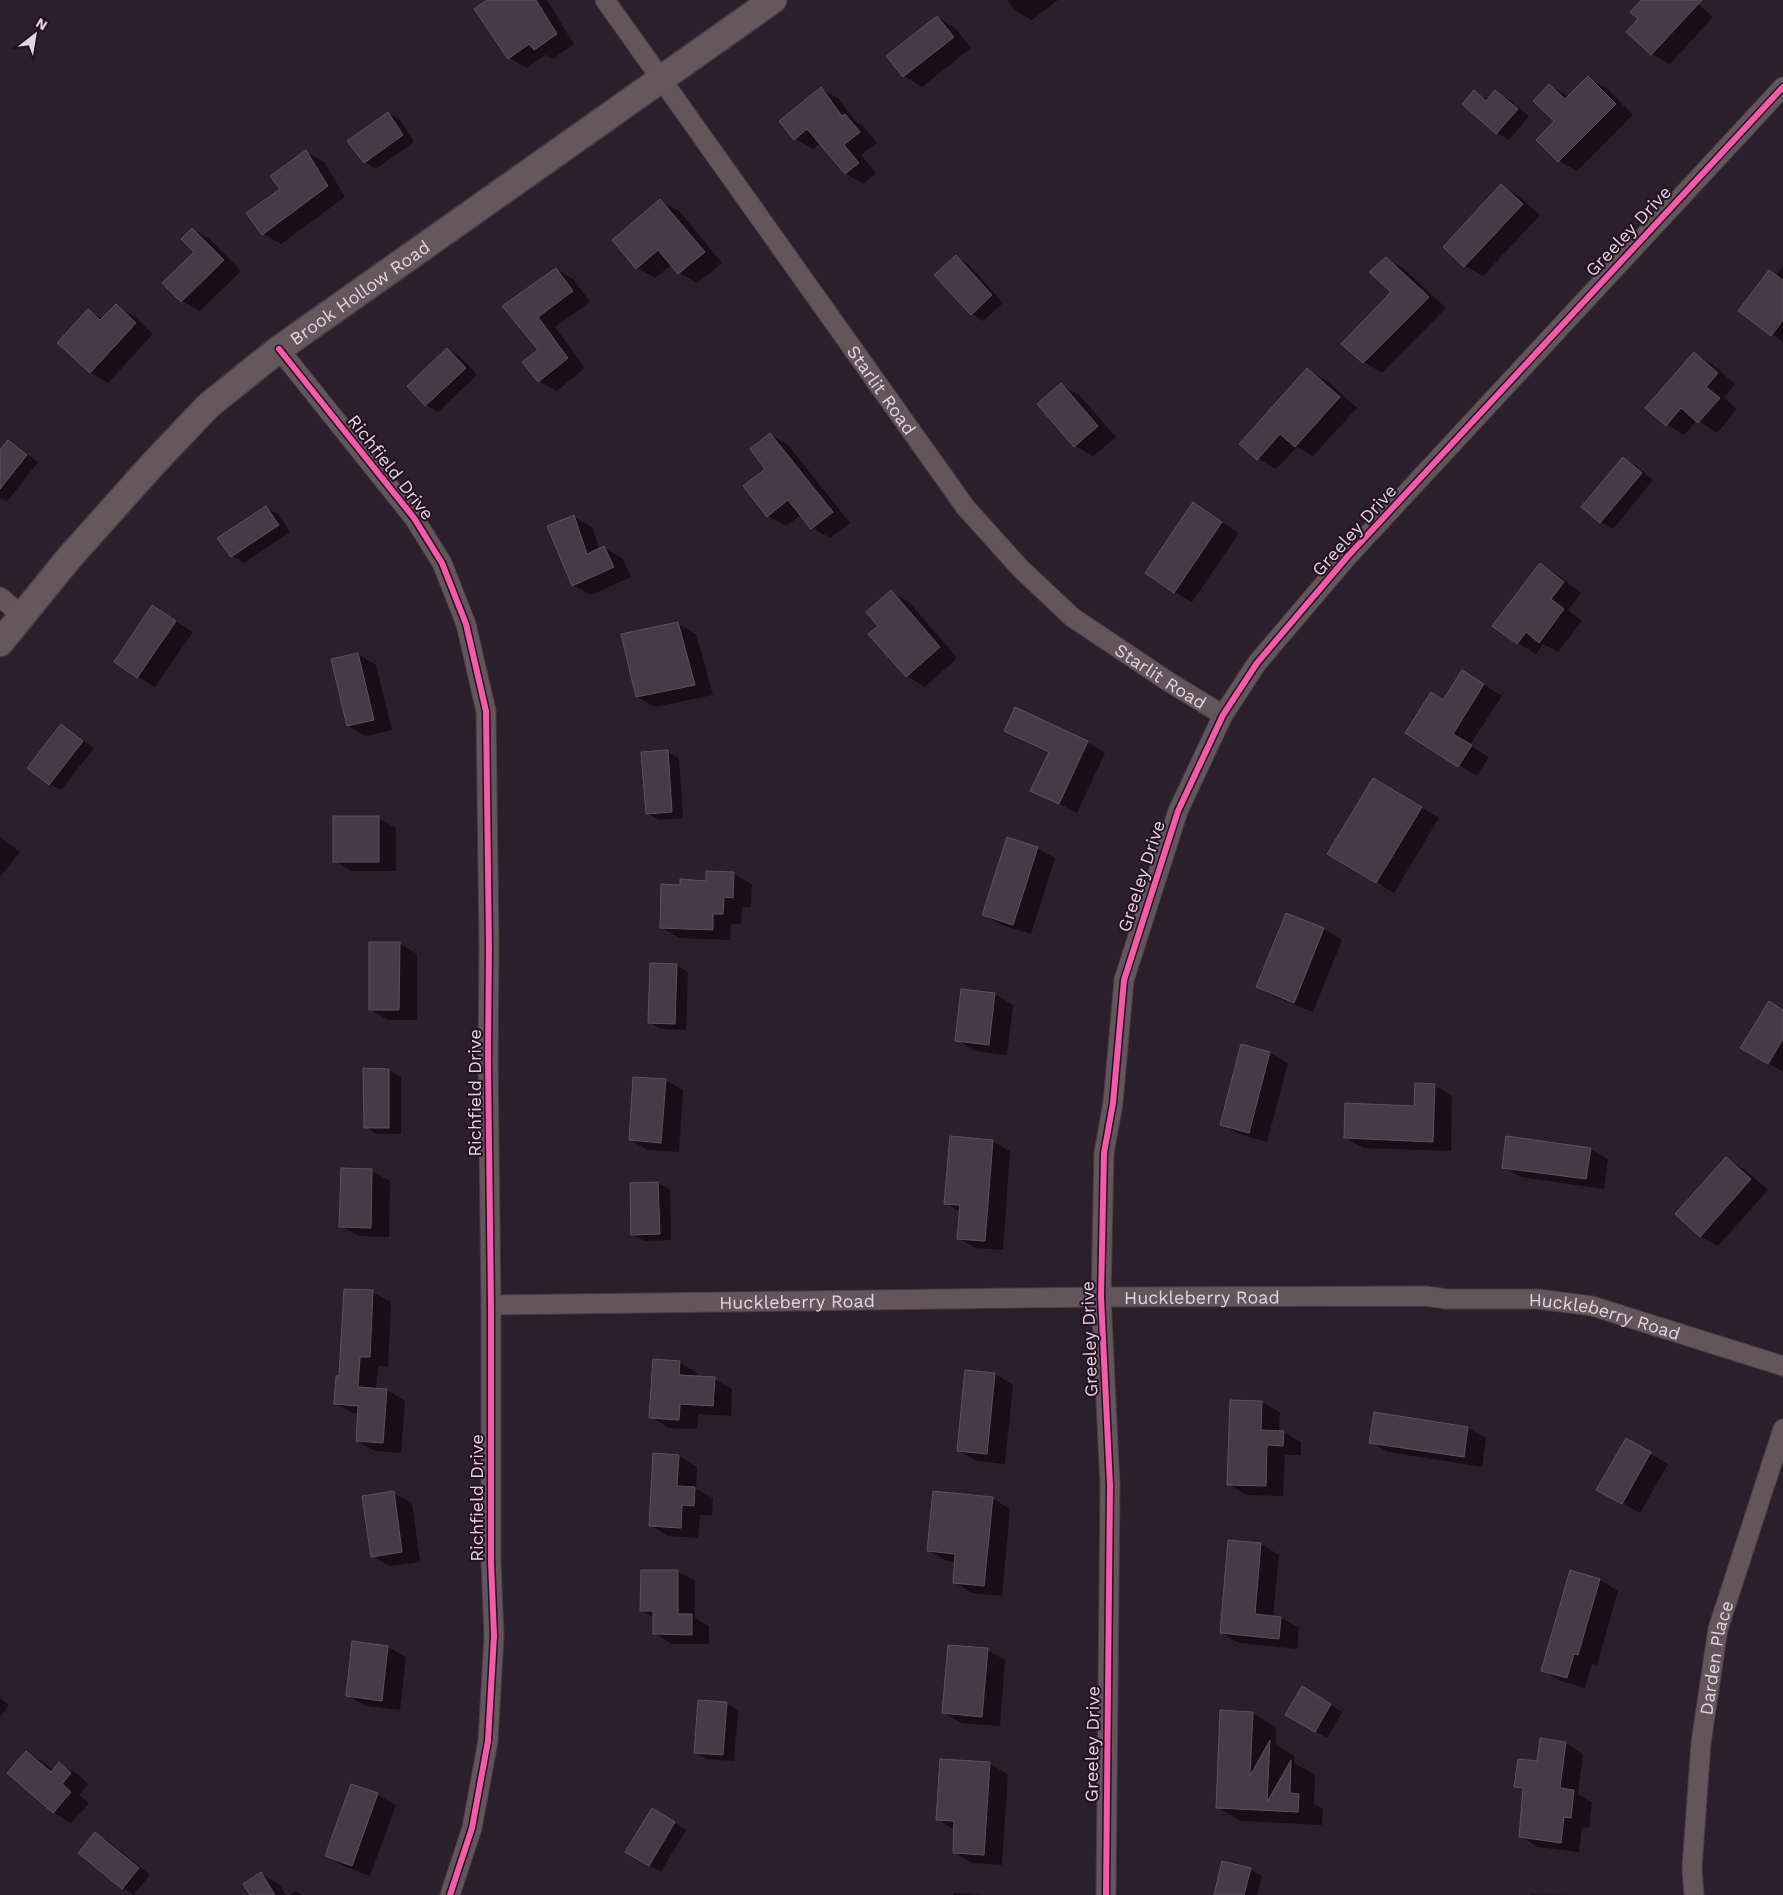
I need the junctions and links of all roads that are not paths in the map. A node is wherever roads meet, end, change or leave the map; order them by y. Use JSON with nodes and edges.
{"nodes":[{"id":1,"x":605,"y":0,"type":"edge"},
{"id":2,"x":773,"y":0,"type":"edge"},
{"id":3,"x":662,"y":78,"type":"junction"},
{"id":4,"x":1783,"y":87,"type":"edge"},
{"id":5,"x":279,"y":349,"type":"junction"},
{"id":6,"x":0,"y":597,"type":"edge"},
{"id":7,"x":22,"y":616,"type":"junction"},
{"id":8,"x":0,"y":643,"type":"edge"},
{"id":9,"x":1223,"y":715,"type":"junction"},
{"id":10,"x":1102,"y":1297,"type":"junction"},
{"id":11,"x":491,"y":1305,"type":"junction"},
{"id":12,"x":1783,"y":1366,"type":"edge"},
{"id":13,"x":1783,"y":1429,"type":"edge"},
{"id":14,"x":450,"y":1895,"type":"edge"},
{"id":15,"x":1106,"y":1895,"type":"edge"},
{"id":16,"x":1694,"y":1895,"type":"edge"}],
"edges":[{"from":1,"to":3,"type":"street","name":"Starlit Road"},
{"from":2,"to":3,"type":"street","name":"Brook Hollow Road"},
{"from":3,"to":5,"type":"street","name":"Brook Hollow Road"},
{"from":3,"to":9,"type":"street","name":"Starlit Road"},
{"from":4,"to":9,"type":"street","name":"Greeley Drive"},
{"from":5,"to":7,"type":"street","name":"Brook Hollow Road"},
{"from":5,"to":11,"type":"street","name":"Richfield Drive"},
{"from":6,"to":7,"type":"street"},
{"from":7,"to":8,"type":"street","name":"Brook Hollow Road"},
{"from":9,"to":10,"type":"street","name":"Greeley Drive"},
{"from":10,"to":11,"type":"street","name":"Huckleberry Road"},
{"from":10,"to":12,"type":"street","name":"Huckleberry Road"},
{"from":10,"to":15,"type":"street","name":"Greeley Drive"},
{"from":11,"to":14,"type":"street","name":"Richfield Drive"},
{"from":13,"to":16,"type":"street","name":"Darden Place"}]}
